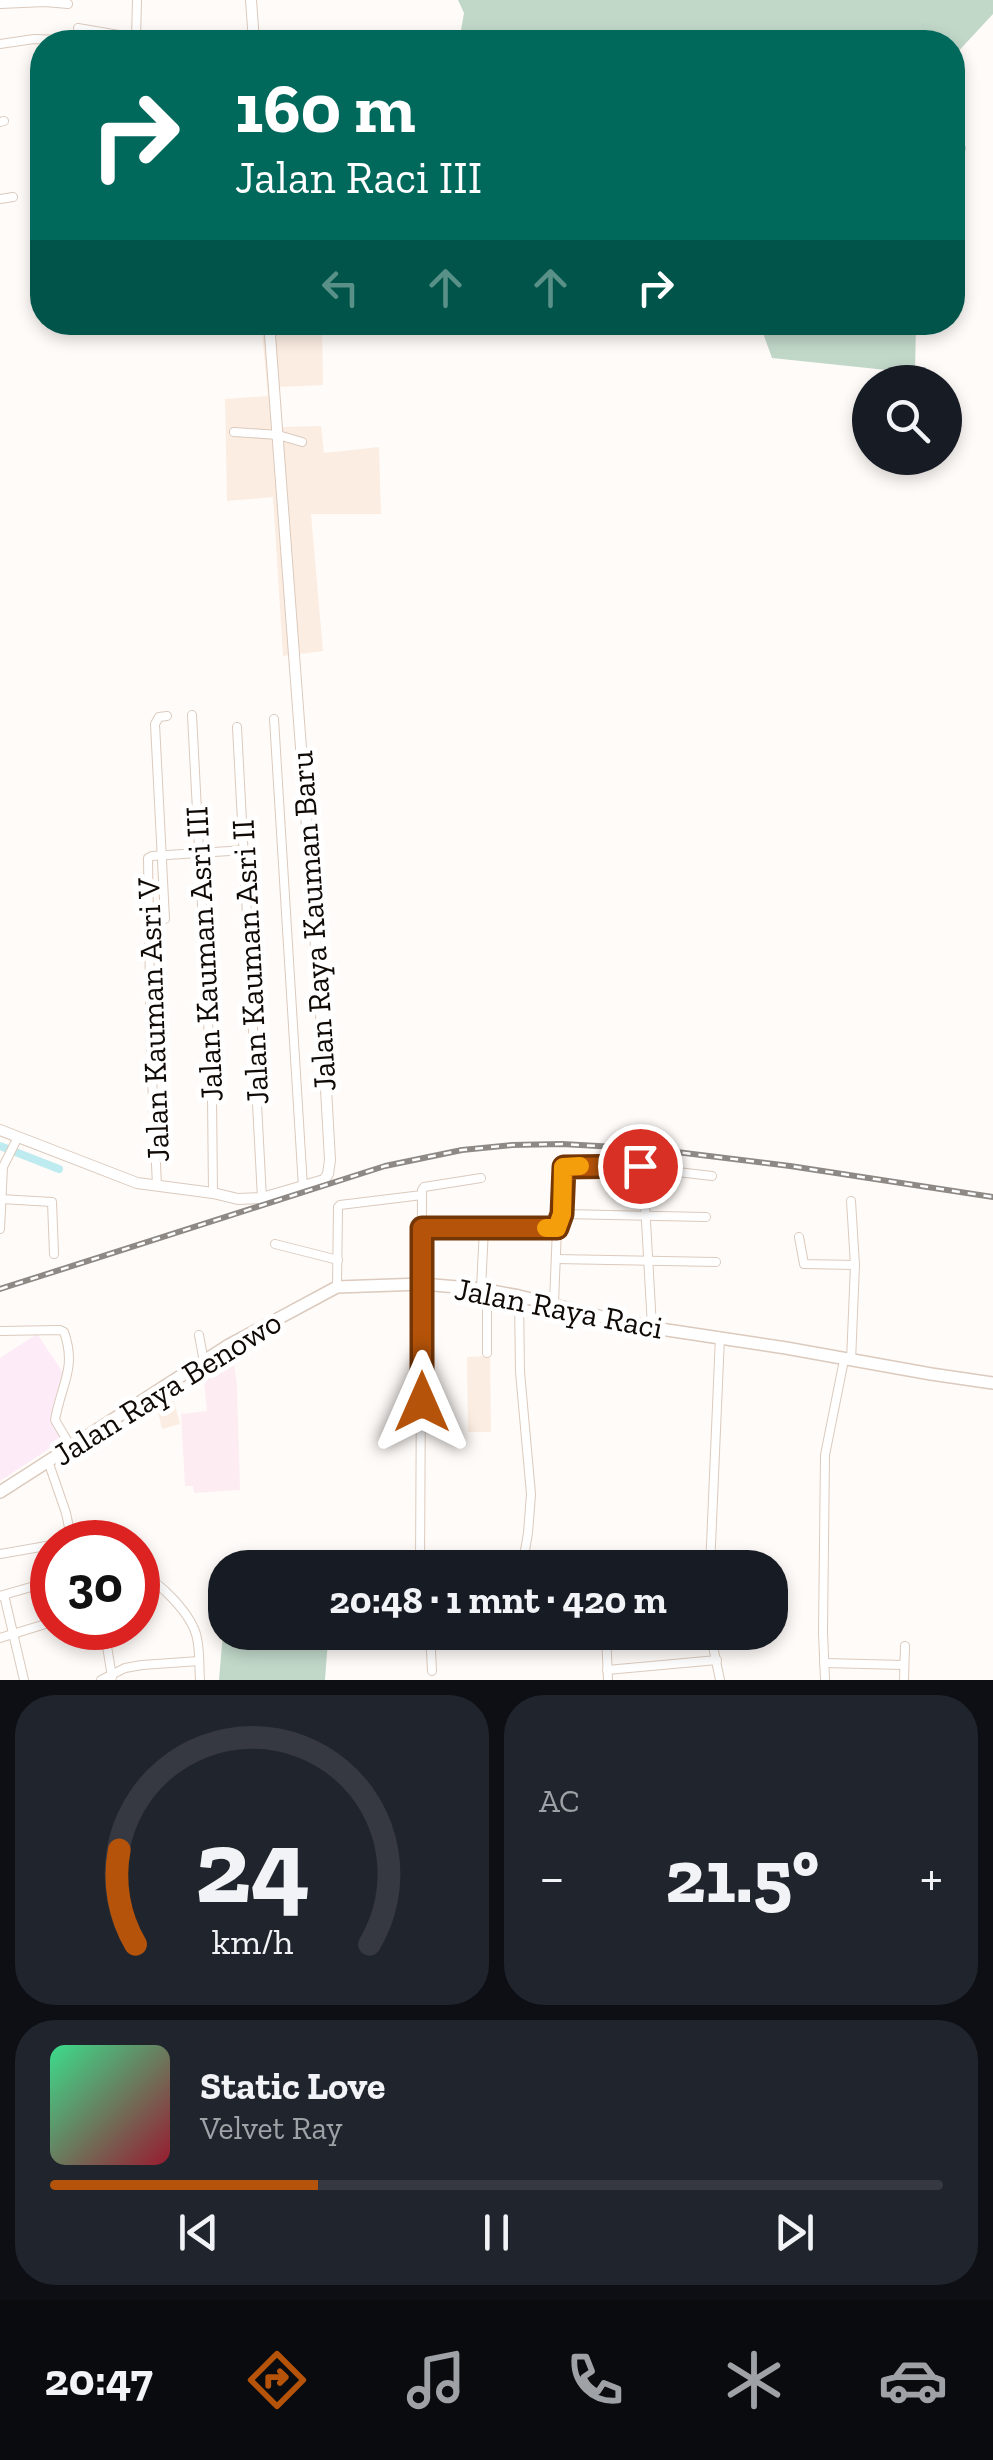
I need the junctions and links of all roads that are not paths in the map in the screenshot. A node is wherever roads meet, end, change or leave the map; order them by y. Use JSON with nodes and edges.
{"nodes":[{"id":1,"x":137,"y":0,"type":"edge"},
{"id":2,"x":250,"y":0,"type":"edge"},
{"id":3,"x":45,"y":1,"type":"edge"},
{"id":4,"x":0,"y":4,"type":"edge"},
{"id":5,"x":68,"y":4,"type":"dead end"},
{"id":6,"x":78,"y":28,"type":"dead end"},
{"id":7,"x":88,"y":30,"type":"edge"},
{"id":8,"x":136,"y":30,"type":"edge"},
{"id":9,"x":253,"y":30,"type":"edge"},
{"id":10,"x":30,"y":40,"type":"edge"},
{"id":11,"x":0,"y":44,"type":"edge"},
{"id":12,"x":13,"y":197,"type":"dead end"},
{"id":13,"x":0,"y":199,"type":"edge"},
{"id":14,"x":271,"y":335,"type":"edge"},
{"id":15,"x":234,"y":432,"type":"dead end"},
{"id":16,"x":278,"y":435,"type":"junction"},
{"id":17,"x":302,"y":442,"type":"dead end"},
{"id":18,"x":192,"y":715,"type":"dead end"},
{"id":19,"x":167,"y":716,"type":"dead end"},
{"id":20,"x":274,"y":719,"type":"dead end"},
{"id":21,"x":238,"y":727,"type":"dead end"},
{"id":22,"x":245,"y":850,"type":"junction"},
{"id":23,"x":200,"y":853,"type":"junction"},
{"id":24,"x":157,"y":856,"type":"junction"},
{"id":25,"x":165,"y":920,"type":"dead end"},
{"id":26,"x":0,"y":1130,"type":"edge"},
{"id":27,"x":16,"y":1140,"type":"junction"},
{"id":28,"x":642,"y":1168,"type":"junction"},
{"id":29,"x":712,"y":1176,"type":"dead end"},
{"id":30,"x":480,"y":1178,"type":"dead end"},
{"id":31,"x":158,"y":1187,"type":"junction"},
{"id":32,"x":303,"y":1187,"type":"junction"},
{"id":33,"x":212,"y":1193,"type":"junction"},
{"id":34,"x":422,"y":1195,"type":"junction"},
{"id":35,"x":262,"y":1198,"type":"junction"},
{"id":36,"x":0,"y":1199,"type":"edge"},
{"id":37,"x":851,"y":1201,"type":"dead end"},
{"id":38,"x":562,"y":1214,"type":"junction"},
{"id":39,"x":646,"y":1216,"type":"junction"},
{"id":40,"x":706,"y":1217,"type":"dead end"},
{"id":41,"x":422,"y":1228,"type":"junction"},
{"id":42,"x":484,"y":1228,"type":"junction"},
{"id":43,"x":557,"y":1228,"type":"junction"},
{"id":44,"x":0,"y":1229,"type":"edge"},
{"id":45,"x":799,"y":1237,"type":"dead end"},
{"id":46,"x":274,"y":1244,"type":"dead end"},
{"id":47,"x":54,"y":1254,"type":"dead end"},
{"id":48,"x":556,"y":1259,"type":"junction"},
{"id":49,"x":338,"y":1260,"type":"junction"},
{"id":50,"x":649,"y":1262,"type":"junction"},
{"id":51,"x":716,"y":1262,"type":"dead end"},
{"id":52,"x":855,"y":1265,"type":"junction"},
{"id":53,"x":422,"y":1284,"type":"junction"},
{"id":54,"x":338,"y":1288,"type":"junction"},
{"id":55,"x":484,"y":1290,"type":"junction"},
{"id":56,"x":519,"y":1296,"type":"junction"},
{"id":57,"x":554,"y":1303,"type":"junction"},
{"id":58,"x":652,"y":1327,"type":"junction"},
{"id":59,"x":0,"y":1330,"type":"edge"},
{"id":60,"x":199,"y":1335,"type":"dead end"},
{"id":61,"x":720,"y":1338,"type":"junction"},
{"id":62,"x":487,"y":1353,"type":"dead end"},
{"id":63,"x":848,"y":1360,"type":"junction"},
{"id":64,"x":204,"y":1362,"type":"junction"},
{"id":65,"x":993,"y":1382,"type":"edge"},
{"id":66,"x":71,"y":1447,"type":"junction"},
{"id":67,"x":48,"y":1461,"type":"junction"},
{"id":68,"x":0,"y":1492,"type":"edge"},
{"id":69,"x":67,"y":1520,"type":"edge"},
{"id":70,"x":30,"y":1549,"type":"edge"},
{"id":71,"x":420,"y":1550,"type":"edge"},
{"id":72,"x":525,"y":1550,"type":"edge"},
{"id":73,"x":711,"y":1550,"type":"edge"},
{"id":74,"x":0,"y":1554,"type":"edge"},
{"id":75,"x":160,"y":1586,"type":"edge"},
{"id":76,"x":30,"y":1588,"type":"edge"},
{"id":77,"x":2,"y":1596,"type":"edge"},
{"id":78,"x":30,"y":1629,"type":"edge"},
{"id":79,"x":14,"y":1634,"type":"junction"},
{"id":80,"x":0,"y":1638,"type":"edge"},
{"id":81,"x":905,"y":1646,"type":"dead end"},
{"id":82,"x":108,"y":1650,"type":"edge"},
{"id":83,"x":431,"y":1650,"type":"edge"},
{"id":84,"x":606,"y":1650,"type":"edge"},
{"id":85,"x":714,"y":1650,"type":"edge"},
{"id":86,"x":717,"y":1660,"type":"junction"},
{"id":87,"x":198,"y":1661,"type":"junction"},
{"id":88,"x":824,"y":1663,"type":"junction"},
{"id":89,"x":904,"y":1665,"type":"junction"},
{"id":90,"x":432,"y":1671,"type":"dead end"},
{"id":91,"x":607,"y":1675,"type":"edge"},
{"id":92,"x":113,"y":1678,"type":"edge"},
{"id":93,"x":24,"y":1680,"type":"edge"},
{"id":94,"x":102,"y":1680,"type":"edge"},
{"id":95,"x":200,"y":1680,"type":"edge"},
{"id":96,"x":720,"y":1680,"type":"edge"},
{"id":97,"x":824,"y":1680,"type":"edge"},
{"id":98,"x":904,"y":1680,"type":"edge"}],
"edges":[{"from":1,"to":8,"type":"street"},
{"from":2,"to":9,"type":"street"},
{"from":3,"to":4,"type":"street"},
{"from":3,"to":5,"type":"street"},
{"from":6,"to":7,"type":"street"},
{"from":10,"to":11,"type":"street"},
{"from":12,"to":13,"type":"street"},
{"from":14,"to":16,"type":"street","name":"Jalan Raya Kauman Baru"},
{"from":15,"to":16,"type":"street"},
{"from":16,"to":17,"type":"street"},
{"from":16,"to":32,"type":"street","name":"Jalan Raya Kauman Baru"},
{"from":18,"to":23,"type":"street","name":"Jalan Kauman Asri III"},
{"from":19,"to":24,"type":"street"},
{"from":20,"to":32,"type":"street"},
{"from":21,"to":22,"type":"street","name":"Jalan Kauman Asri II"},
{"from":22,"to":23,"type":"street"},
{"from":22,"to":35,"type":"street","name":"Jalan Kauman Asri II"},
{"from":23,"to":24,"type":"street"},
{"from":23,"to":33,"type":"street","name":"Jalan Kauman Asri III"},
{"from":24,"to":25,"type":"street"},
{"from":24,"to":31,"type":"street","name":"Jalan Kauman Asri V"},
{"from":26,"to":27,"type":"street"},
{"from":27,"to":31,"type":"street"},
{"from":27,"to":36,"type":"street"},
{"from":28,"to":29,"type":"street"},
{"from":28,"to":38,"type":"street"},
{"from":28,"to":39,"type":"street"},
{"from":30,"to":34,"type":"street"},
{"from":31,"to":33,"type":"street"},
{"from":32,"to":35,"type":"street"},
{"from":33,"to":35,"type":"street"},
{"from":34,"to":41,"type":"street"},
{"from":34,"to":49,"type":"street"},
{"from":36,"to":44,"type":"street"},
{"from":36,"to":47,"type":"street"},
{"from":37,"to":52,"type":"street"},
{"from":38,"to":39,"type":"street"},
{"from":38,"to":43,"type":"street"},
{"from":39,"to":40,"type":"street"},
{"from":39,"to":50,"type":"street"},
{"from":41,"to":42,"type":"street"},
{"from":41,"to":53,"type":"street"},
{"from":42,"to":43,"type":"street"},
{"from":42,"to":55,"type":"street"},
{"from":43,"to":48,"type":"street"},
{"from":45,"to":52,"type":"street"},
{"from":46,"to":49,"type":"street"},
{"from":48,"to":50,"type":"street"},
{"from":48,"to":57,"type":"street"},
{"from":49,"to":54,"type":"street"},
{"from":50,"to":51,"type":"street"},
{"from":50,"to":58,"type":"street"},
{"from":52,"to":63,"type":"street"},
{"from":53,"to":54,"type":"main road","name":"Jalan Raya Raci"},
{"from":53,"to":55,"type":"main road","name":"Jalan Raya Raci"},
{"from":53,"to":71,"type":"street"},
{"from":54,"to":64,"type":"main road","name":"Jalan Raya Benowo"},
{"from":55,"to":56,"type":"main road","name":"Jalan Raya Raci"},
{"from":55,"to":62,"type":"street"},
{"from":56,"to":57,"type":"main road","name":"Jalan Raya Raci"},
{"from":56,"to":72,"type":"street"},
{"from":57,"to":58,"type":"main road","name":"Jalan Raya Raci"},
{"from":58,"to":61,"type":"main road","name":"Jalan Raya Raci"},
{"from":59,"to":66,"type":"street"},
{"from":60,"to":64,"type":"street"},
{"from":61,"to":63,"type":"main road","name":"Jalan Raya Raci"},
{"from":61,"to":73,"type":"street"},
{"from":63,"to":65,"type":"main road","name":"Jalan Raya Raci"},
{"from":63,"to":88,"type":"street"},
{"from":64,"to":66,"type":"main road","name":"Jalan Raya Benowo"},
{"from":66,"to":67,"type":"main road","name":"Jalan Raya Benowo"},
{"from":67,"to":68,"type":"main road","name":"Jalan Raya Benowo"},
{"from":67,"to":69,"type":"street"},
{"from":70,"to":74,"type":"street"},
{"from":75,"to":87,"type":"street"},
{"from":76,"to":77,"type":"street"},
{"from":77,"to":79,"type":"street"},
{"from":78,"to":79,"type":"street"},
{"from":79,"to":80,"type":"street"},
{"from":79,"to":93,"type":"street"},
{"from":81,"to":89,"type":"street"},
{"from":82,"to":92,"type":"street"},
{"from":83,"to":90,"type":"street"},
{"from":84,"to":91,"type":"street"},
{"from":85,"to":86,"type":"street"},
{"from":86,"to":91,"type":"street"},
{"from":86,"to":96,"type":"street"},
{"from":87,"to":92,"type":"street"},
{"from":87,"to":95,"type":"street"},
{"from":88,"to":89,"type":"street"},
{"from":88,"to":97,"type":"street"},
{"from":89,"to":98,"type":"street"},
{"from":92,"to":94,"type":"street"}]}
